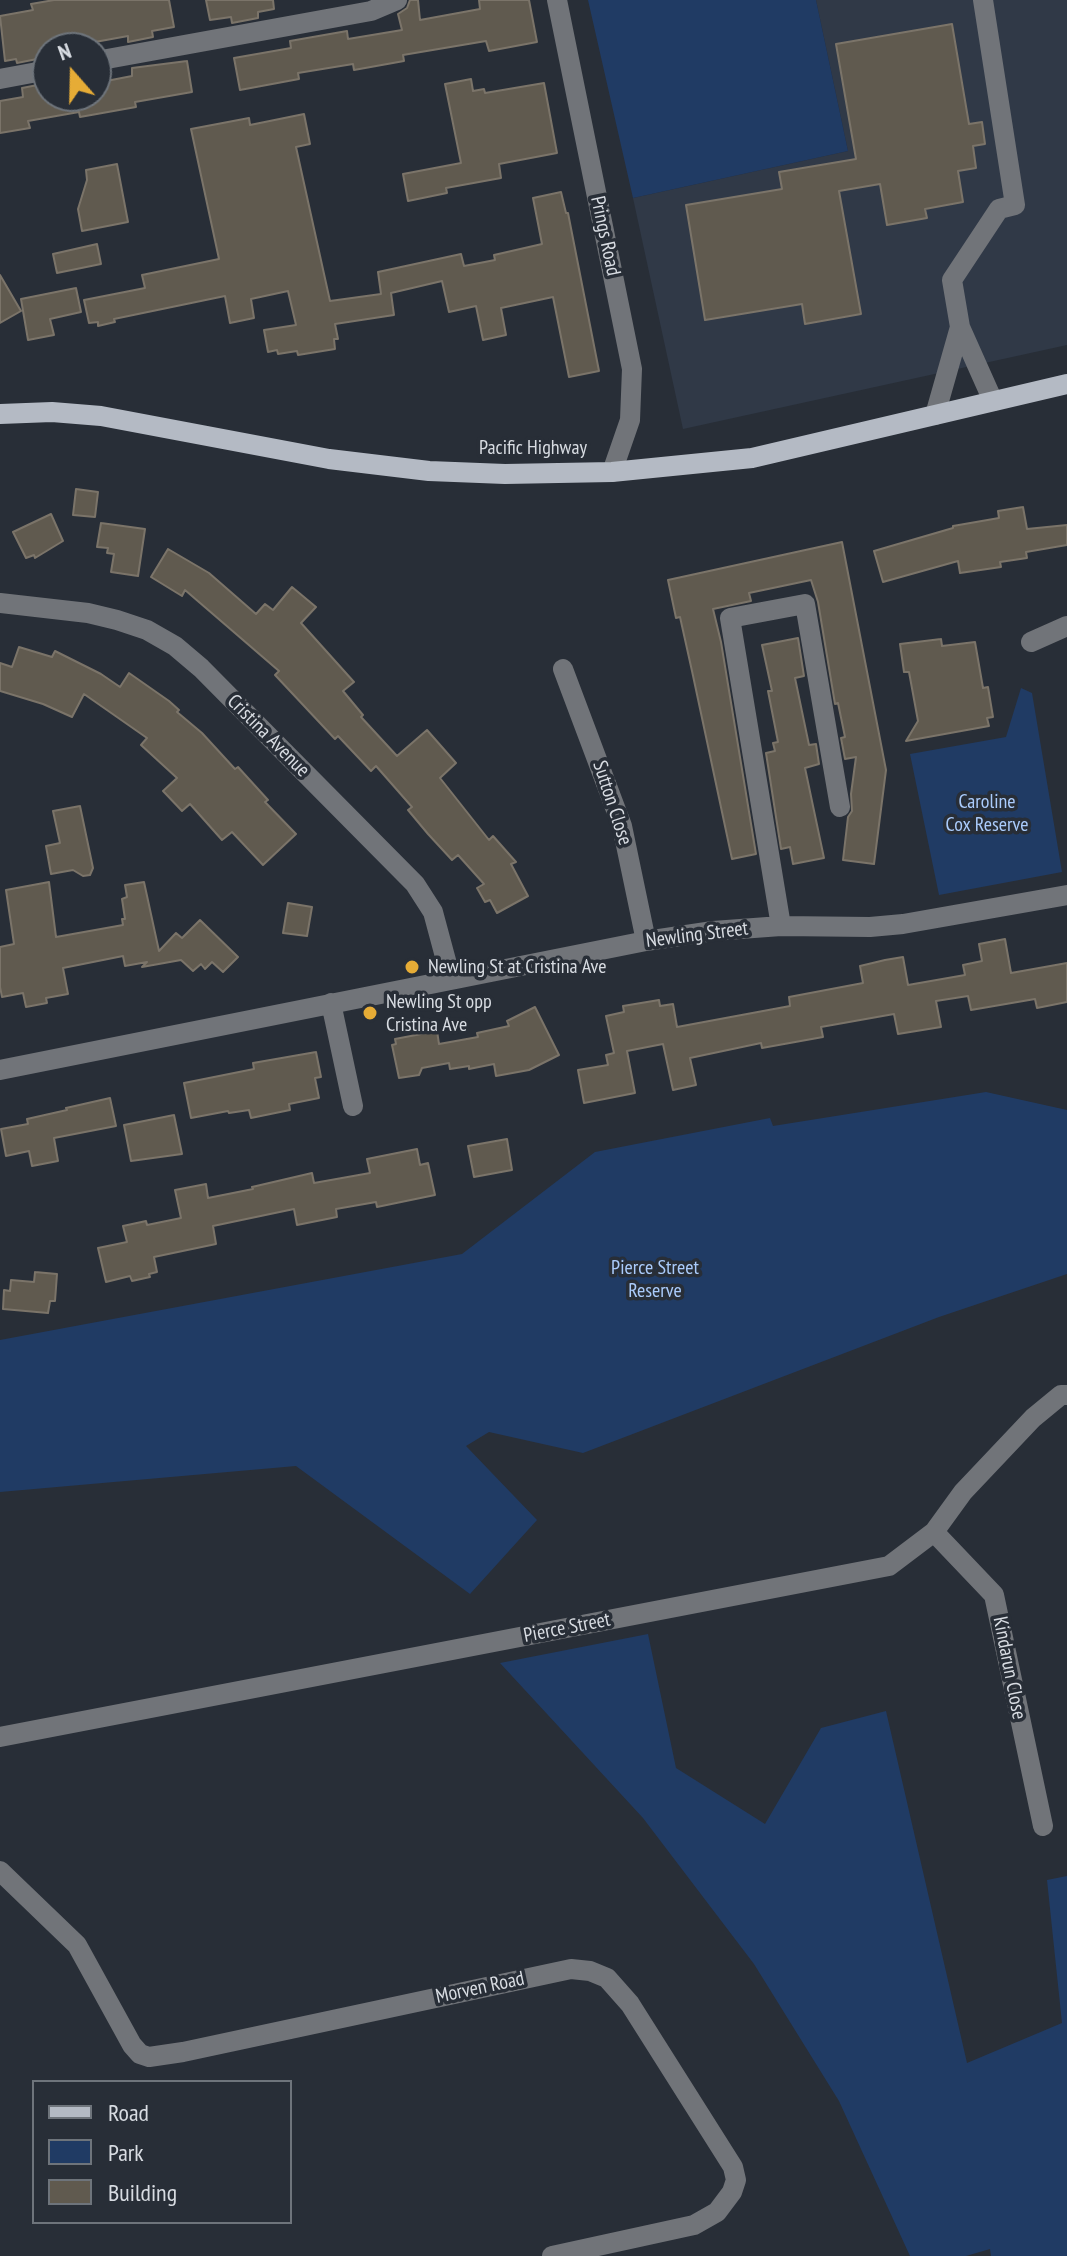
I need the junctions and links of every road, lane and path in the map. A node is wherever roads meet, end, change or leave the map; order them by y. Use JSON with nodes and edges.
{"nodes":[{"id":1,"x":397,"y":0,"type":"edge"},
{"id":2,"x":557,"y":0,"type":"edge"},
{"id":3,"x":983,"y":0,"type":"edge"},
{"id":4,"x":112,"y":58,"type":"edge"},
{"id":5,"x":32,"y":73,"type":"edge"},
{"id":6,"x":0,"y":79,"type":"edge"},
{"id":7,"x":960,"y":327,"type":"junction"},
{"id":8,"x":1065,"y":384,"type":"edge"},
{"id":9,"x":993,"y":401,"type":"junction"},
{"id":10,"x":0,"y":414,"type":"edge"},
{"id":11,"x":935,"y":415,"type":"junction"},
{"id":12,"x":612,"y":472,"type":"junction"},
{"id":13,"x":0,"y":603,"type":"edge"},
{"id":14,"x":1067,"y":626,"type":"edge"},
{"id":15,"x":1031,"y":642,"type":"dead end"},
{"id":16,"x":563,"y":669,"type":"dead end"},
{"id":17,"x":840,"y":807,"type":"dead end"},
{"id":18,"x":1067,"y":895,"type":"edge"},
{"id":19,"x":781,"y":926,"type":"junction"},
{"id":20,"x":646,"y":941,"type":"junction"},
{"id":21,"x":451,"y":979,"type":"junction"},
{"id":22,"x":331,"y":1003,"type":"junction"},
{"id":23,"x":0,"y":1070,"type":"edge"},
{"id":24,"x":353,"y":1106,"type":"dead end"},
{"id":25,"x":1067,"y":1395,"type":"edge"},
{"id":26,"x":934,"y":1532,"type":"junction"},
{"id":27,"x":0,"y":1737,"type":"edge"},
{"id":28,"x":1043,"y":1826,"type":"dead end"},
{"id":29,"x":0,"y":1871,"type":"edge"},
{"id":30,"x":552,"y":2256,"type":"edge"}],
"edges":[{"from":1,"to":4,"type":"street"},
{"from":2,"to":12,"type":"street","name":"Prings Road"},
{"from":3,"to":7,"type":"street"},
{"from":5,"to":6,"type":"street"},
{"from":7,"to":9,"type":"street"},
{"from":7,"to":11,"type":"street"},
{"from":8,"to":9,"type":"main road","name":"Pacific Highway"},
{"from":9,"to":11,"type":"main road","name":"Pacific Highway"},
{"from":10,"to":12,"type":"main road","name":"Pacific Highway"},
{"from":11,"to":12,"type":"main road","name":"Pacific Highway"},
{"from":13,"to":21,"type":"street","name":"Cristina Avenue"},
{"from":14,"to":15,"type":"street"},
{"from":16,"to":20,"type":"street","name":"Sutton Close"},
{"from":17,"to":19,"type":"street"},
{"from":18,"to":19,"type":"street","name":"Newling Street"},
{"from":19,"to":20,"type":"street","name":"Newling Street"},
{"from":20,"to":21,"type":"street","name":"Newling Street"},
{"from":21,"to":22,"type":"street","name":"Newling Street"},
{"from":22,"to":23,"type":"street","name":"Newling Street"},
{"from":22,"to":24,"type":"street"},
{"from":25,"to":26,"type":"street","name":"Pierce Street"},
{"from":26,"to":27,"type":"street","name":"Pierce Street"},
{"from":26,"to":28,"type":"street","name":"Kindarun Close"},
{"from":29,"to":30,"type":"street","name":"Morven Road"}]}
